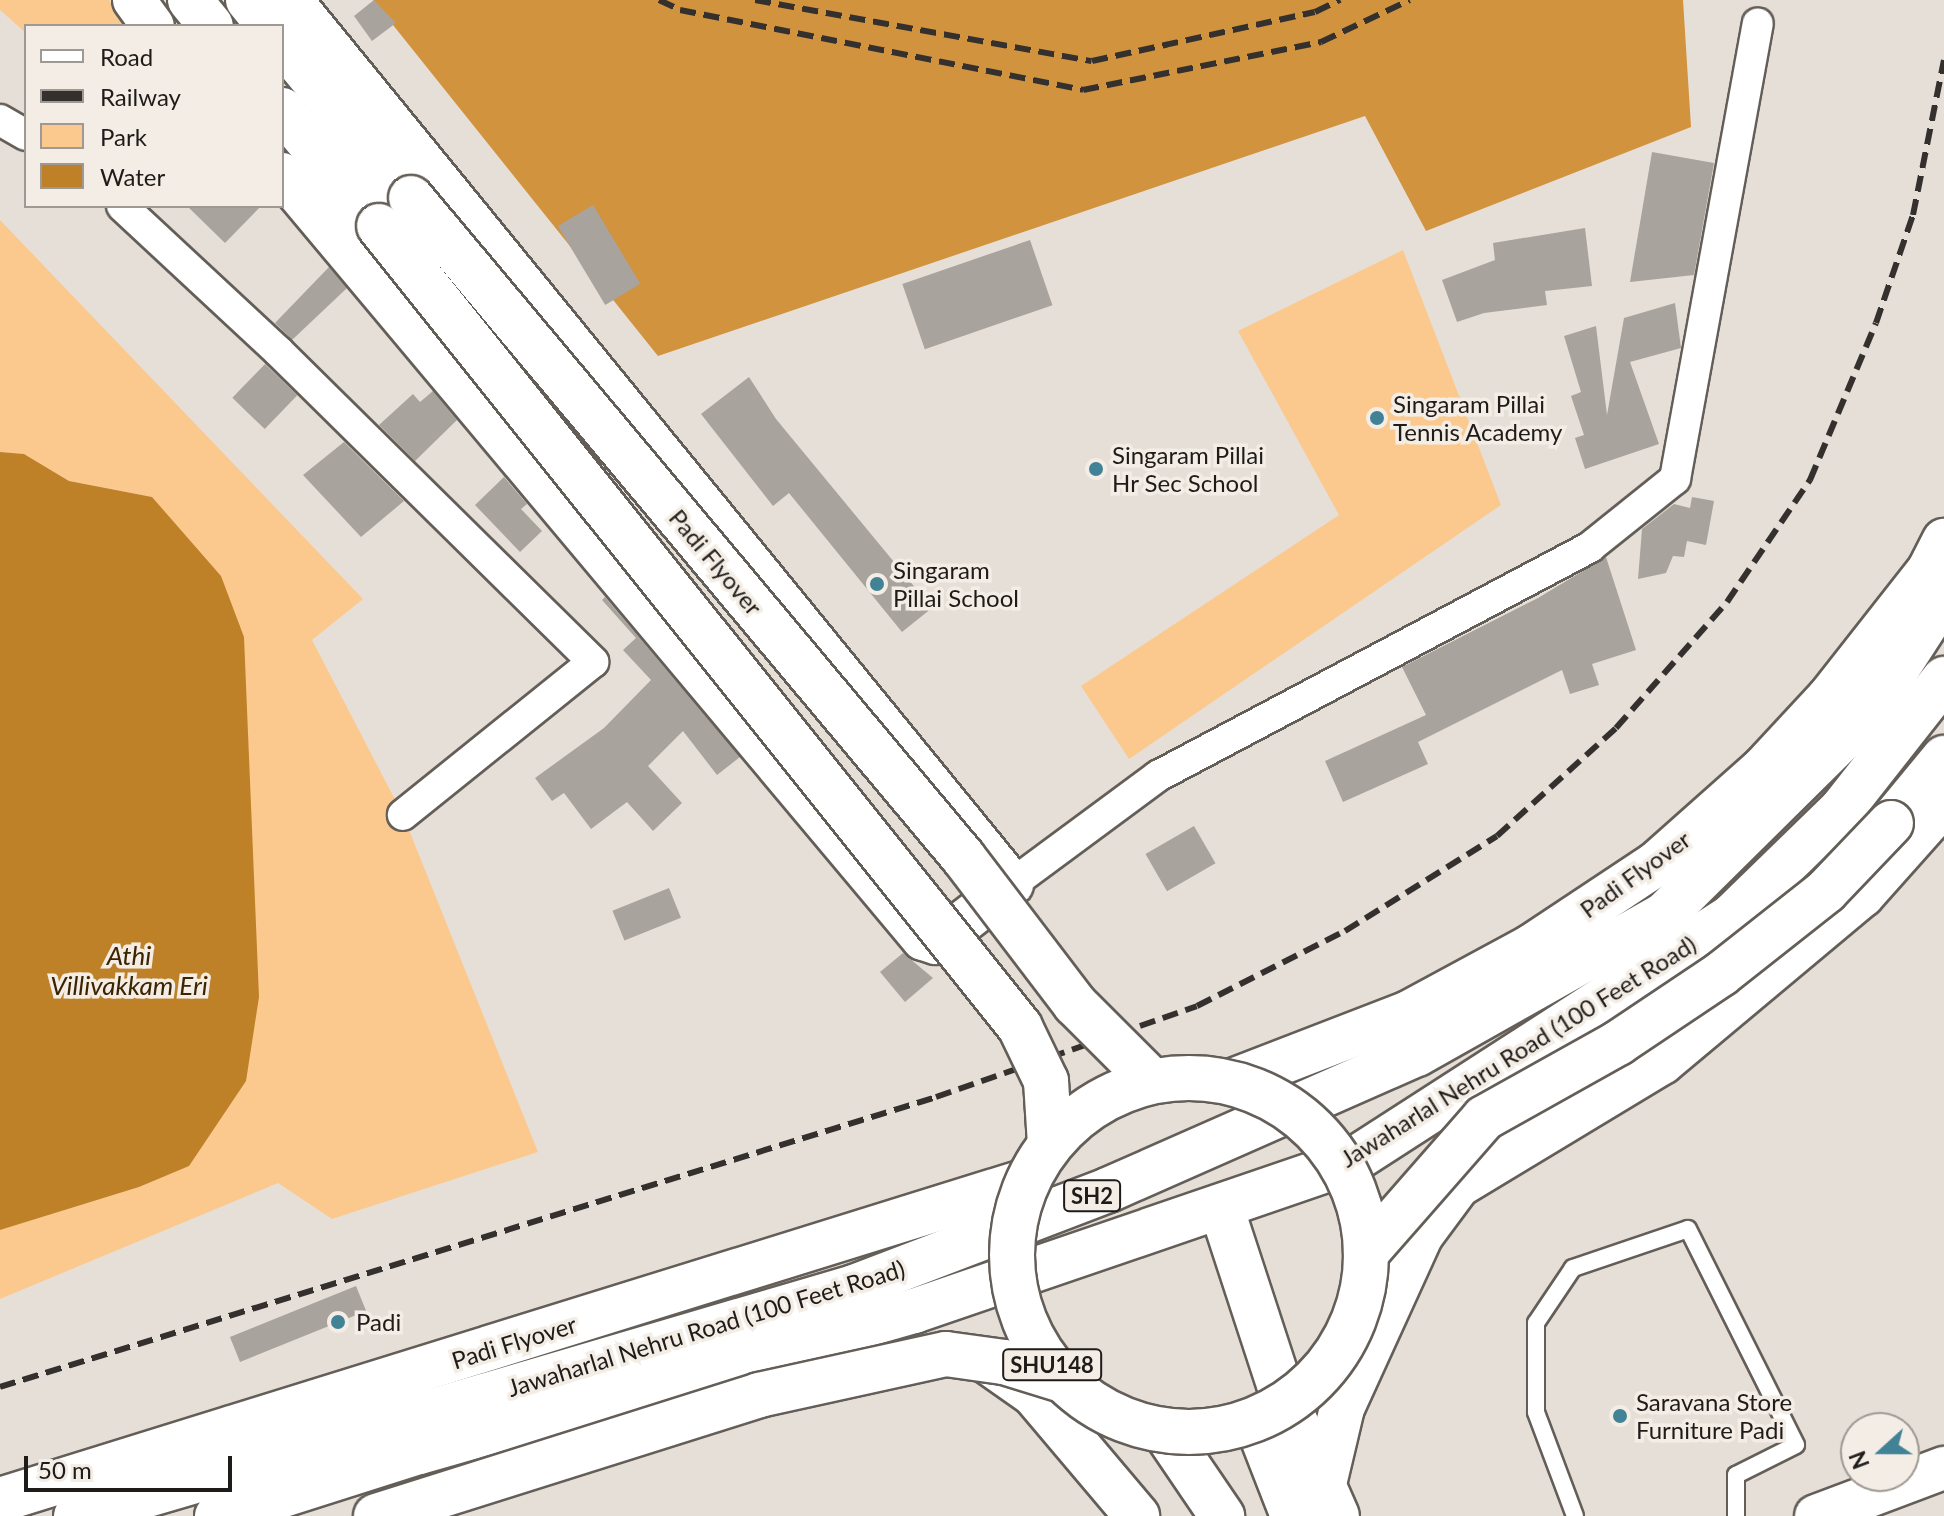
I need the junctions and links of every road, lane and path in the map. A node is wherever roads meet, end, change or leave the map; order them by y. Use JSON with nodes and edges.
{"nodes":[{"id":1,"x":134,"y":0,"type":"edge"},
{"id":2,"x":190,"y":0,"type":"edge"},
{"id":3,"x":248,"y":0,"type":"edge"},
{"id":4,"x":291,"y":0,"type":"edge"},
{"id":5,"x":1758,"y":23,"type":"dead end"},
{"id":6,"x":152,"y":24,"type":"edge"},
{"id":7,"x":209,"y":24,"type":"edge"},
{"id":8,"x":267,"y":24,"type":"edge"},
{"id":9,"x":284,"y":44,"type":"edge"},
{"id":10,"x":284,"y":112,"type":"edge"},
{"id":11,"x":0,"y":120,"type":"edge"},
{"id":12,"x":24,"y":134,"type":"edge"},
{"id":13,"x":284,"y":176,"type":"edge"},
{"id":14,"x":124,"y":208,"type":"edge"},
{"id":15,"x":1944,"y":541,"type":"edge"},
{"id":16,"x":1944,"y":596,"type":"edge"},
{"id":17,"x":1944,"y":679,"type":"edge"},
{"id":18,"x":1944,"y":758,"type":"edge"},
{"id":19,"x":1944,"y":803,"type":"edge"},
{"id":20,"x":403,"y":815,"type":"dead end"},
{"id":21,"x":1012,"y":884,"type":"junction"},
{"id":22,"x":1522,"y":1047,"type":"junction"},
{"id":23,"x":1152,"y":1081,"type":"junction"},
{"id":24,"x":1230,"y":1082,"type":"junction"},
{"id":25,"x":1562,"y":1123,"type":"junction"},
{"id":26,"x":1050,"y":1144,"type":"junction"},
{"id":27,"x":1027,"y":1181,"type":"junction"},
{"id":28,"x":1221,"y":1207,"type":"junction"},
{"id":29,"x":1366,"y":1253,"type":"junction"},
{"id":30,"x":914,"y":1311,"type":"junction"},
{"id":31,"x":1062,"y":1380,"type":"junction"},
{"id":32,"x":1256,"y":1421,"type":"junction"},
{"id":33,"x":1165,"y":1432,"type":"junction"},
{"id":34,"x":1944,"y":1468,"type":"edge"},
{"id":35,"x":0,"y":1500,"type":"edge"},
{"id":36,"x":1330,"y":1500,"type":"edge"},
{"id":37,"x":76,"y":1516,"type":"edge"},
{"id":38,"x":217,"y":1516,"type":"edge"},
{"id":39,"x":376,"y":1516,"type":"edge"},
{"id":40,"x":1137,"y":1516,"type":"edge"},
{"id":41,"x":1222,"y":1516,"type":"edge"},
{"id":42,"x":1293,"y":1516,"type":"edge"},
{"id":43,"x":1575,"y":1516,"type":"edge"},
{"id":44,"x":1736,"y":1516,"type":"edge"},
{"id":45,"x":1816,"y":1516,"type":"edge"}],
"edges":[{"from":1,"to":6,"type":"street"},
{"from":2,"to":7,"type":"main road"},
{"from":3,"to":8,"type":"main road"},
{"from":4,"to":21,"type":"street"},
{"from":5,"to":21,"type":"street"},
{"from":9,"to":23,"type":"main road","name":"Padi Flyover","bridge":true},
{"from":10,"to":26,"type":"main road","bridge":true},
{"from":11,"to":12,"type":"street"},
{"from":13,"to":21,"type":"street"},
{"from":14,"to":20,"type":"street"},
{"from":15,"to":24,"type":"main road","name":"Padi Flyover"},
{"from":16,"to":37,"type":"main road","name":"Jawaharlal Nehru Road (100 Feet Road)","number":"SH2"},
{"from":17,"to":22,"type":"main road","name":"Jawaharlal Nehru Road (100 Feet Road)","number":"SH2"},
{"from":18,"to":29,"type":"main road","bridge":true},
{"from":19,"to":25,"type":"main road"},
{"from":22,"to":25,"type":"main road"},
{"from":22,"to":28,"type":"main road","name":"Jawaharlal Nehru Road (100 Feet Road)","number":"SH2"},
{"from":23,"to":24,"type":"main road","name":"Padi Flyover","number":"SHU148","bridge":true},
{"from":23,"to":26,"type":"main road","name":"Padi Flyover","number":"SHU148","bridge":true},
{"from":24,"to":29,"type":"main road","name":"Padi Flyover","number":"SHU148","bridge":true},
{"from":25,"to":36,"type":"main road"},
{"from":26,"to":27,"type":"main road","name":"Padi Flyover","number":"SHU148","bridge":true},
{"from":27,"to":31,"type":"main road","name":"Padi Flyover","number":"SHU148","bridge":true},
{"from":27,"to":35,"type":"main road","name":"Padi Flyover"},
{"from":28,"to":30,"type":"main road","name":"Jawaharlal Nehru Road (100 Feet Road)","number":"SH2"},
{"from":28,"to":36,"type":"main road"},
{"from":29,"to":32,"type":"main road","name":"Padi Flyover","number":"SHU148","bridge":true},
{"from":30,"to":38,"type":"main road","name":"Jawaharlal Nehru Road (100 Feet Road)","number":"SH2"},
{"from":30,"to":40,"type":"main road"},
{"from":31,"to":33,"type":"main road","name":"Padi Flyover","number":"SHU148","bridge":true},
{"from":31,"to":39,"type":"main road","name":"Padi Flyover","bridge":true},
{"from":32,"to":33,"type":"main road","name":"Padi Flyover","number":"SHU148","bridge":true},
{"from":32,"to":42,"type":"main road"},
{"from":33,"to":41,"type":"main road"},
{"from":34,"to":45,"type":"street"},
{"from":43,"to":44,"type":"lane"}]}
